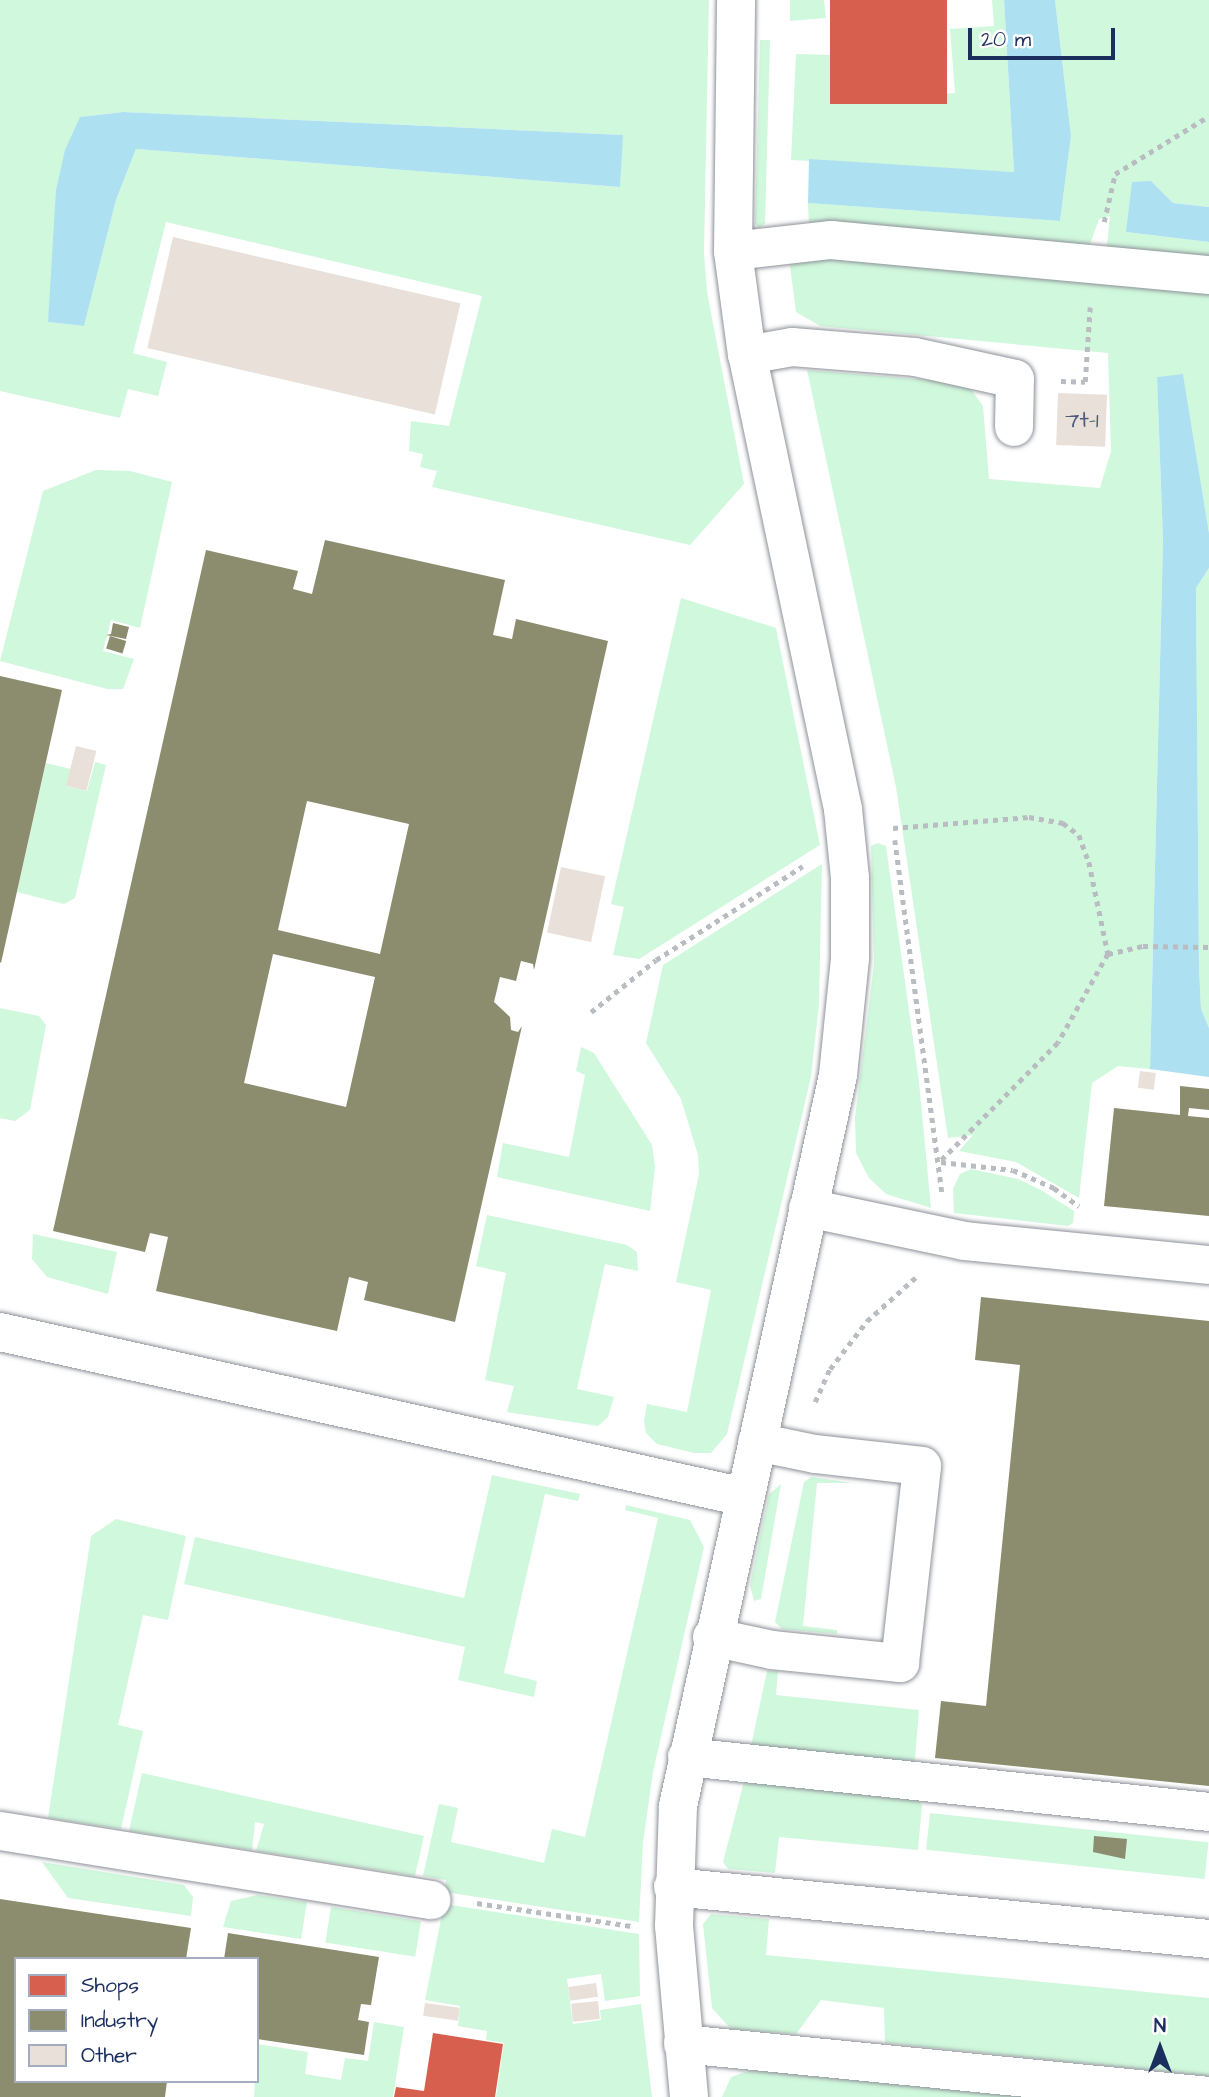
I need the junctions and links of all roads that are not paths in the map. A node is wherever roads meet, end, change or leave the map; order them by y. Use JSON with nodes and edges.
{"nodes":[{"id":1,"x":736,"y":0,"type":"edge"},
{"id":2,"x":733,"y":251,"type":"junction"},
{"id":3,"x":1209,"y":275,"type":"edge"},
{"id":4,"x":747,"y":355,"type":"junction"},
{"id":5,"x":1014,"y":427,"type":"dead end"},
{"id":6,"x":808,"y":1208,"type":"junction"},
{"id":7,"x":1209,"y":1265,"type":"edge"},
{"id":8,"x":0,"y":1332,"type":"edge"},
{"id":9,"x":757,"y":1442,"type":"junction"},
{"id":10,"x":744,"y":1497,"type":"junction"},
{"id":11,"x":712,"y":1637,"type":"junction"},
{"id":12,"x":687,"y":1757,"type":"junction"},
{"id":13,"x":1209,"y":1812,"type":"edge"},
{"id":14,"x":0,"y":1831,"type":"edge"},
{"id":15,"x":673,"y":1887,"type":"junction"},
{"id":16,"x":432,"y":1900,"type":"road end"},
{"id":17,"x":1209,"y":1939,"type":"edge"},
{"id":18,"x":683,"y":2044,"type":"junction"},
{"id":19,"x":1209,"y":2096,"type":"edge"},
{"id":20,"x":689,"y":2097,"type":"edge"}],
"edges":[{"from":1,"to":2,"type":"street"},
{"from":2,"to":3,"type":"street"},
{"from":2,"to":4,"type":"street"},
{"from":4,"to":5,"type":"street"},
{"from":4,"to":6,"type":"street"},
{"from":6,"to":7,"type":"street"},
{"from":6,"to":9,"type":"street"},
{"from":8,"to":10,"type":"street"},
{"from":9,"to":10,"type":"street"},
{"from":9,"to":11,"type":"street"},
{"from":10,"to":11,"type":"street"},
{"from":11,"to":12,"type":"street"},
{"from":12,"to":13,"type":"street"},
{"from":12,"to":15,"type":"street"},
{"from":14,"to":16,"type":"street"},
{"from":15,"to":17,"type":"street"},
{"from":15,"to":18,"type":"street"},
{"from":18,"to":19,"type":"street"},
{"from":18,"to":20,"type":"street"}]}
